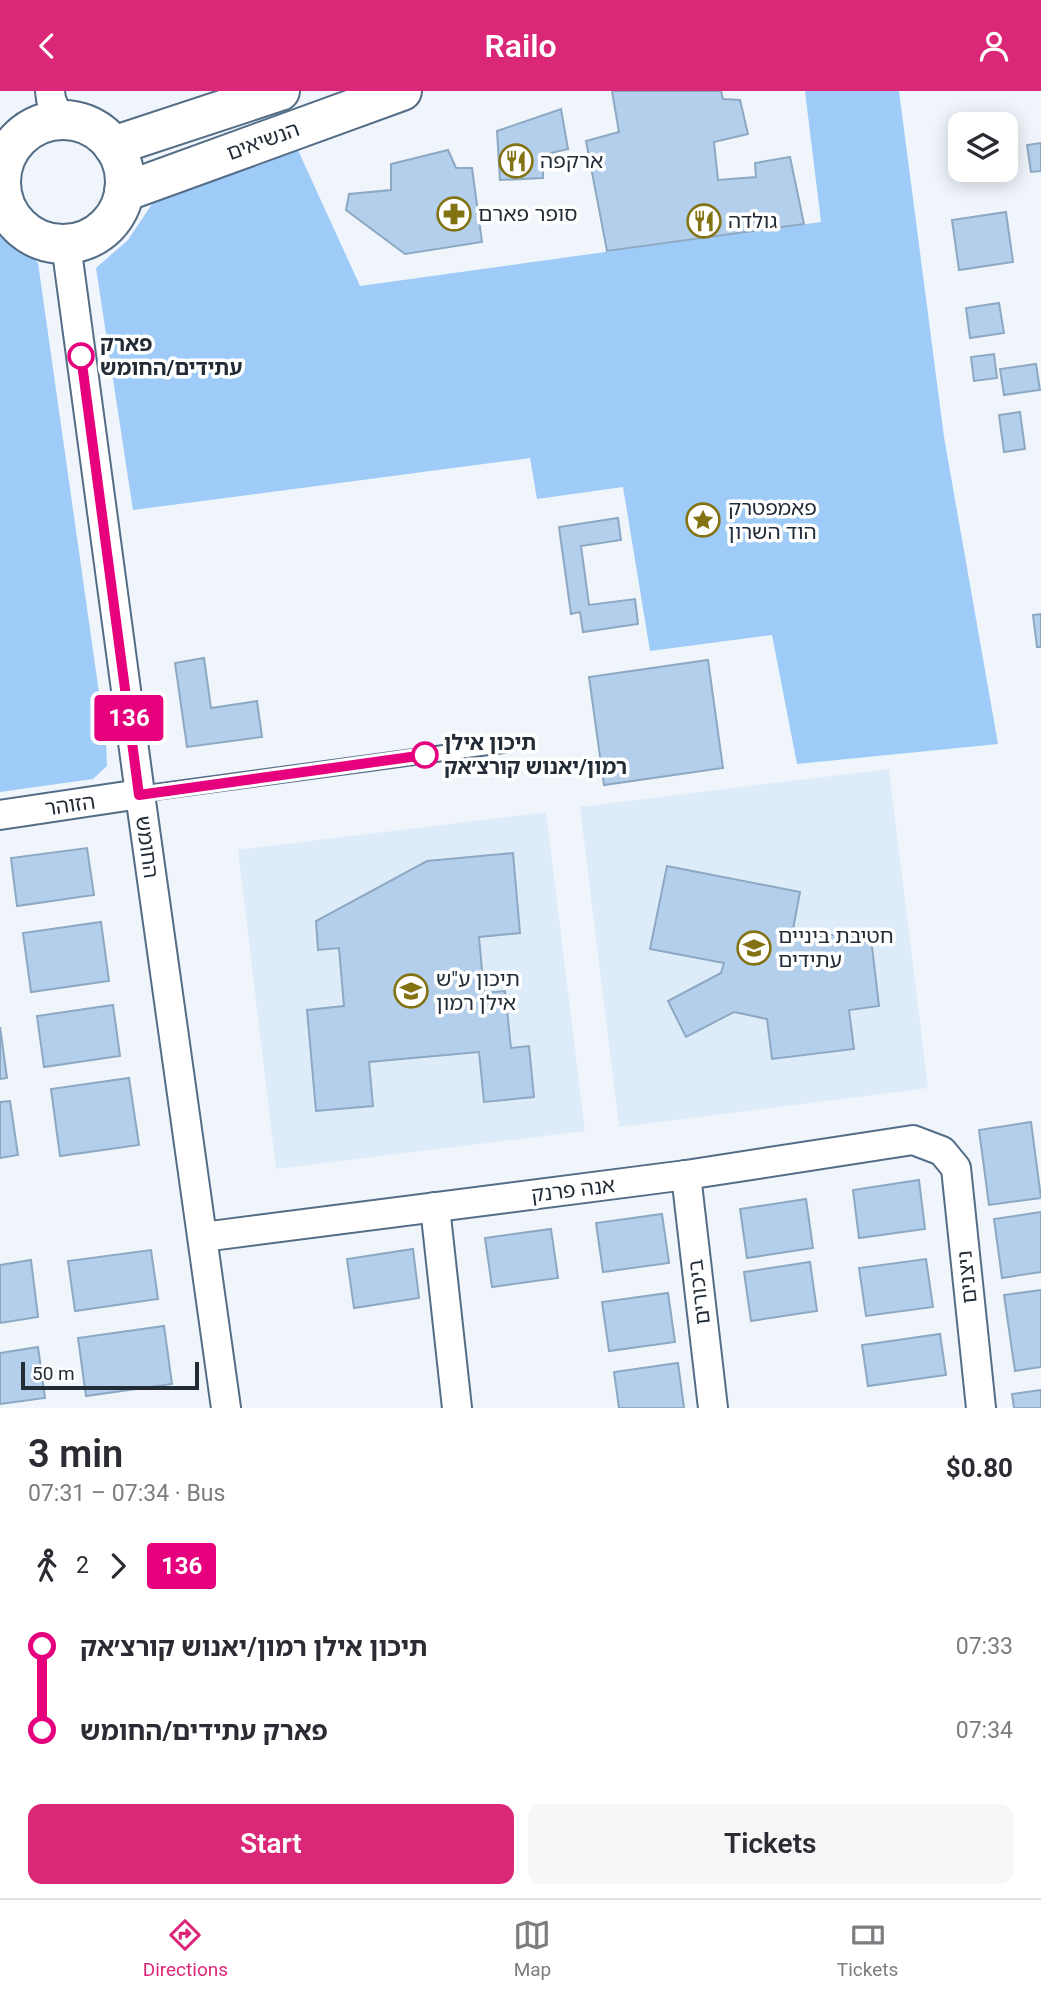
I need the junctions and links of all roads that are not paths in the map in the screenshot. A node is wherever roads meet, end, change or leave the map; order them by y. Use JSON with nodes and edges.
{"nodes":[{"id":1,"x":280,"y":91,"type":"edge"},
{"id":2,"x":402,"y":91,"type":"edge"},
{"id":3,"x":54,"y":106,"type":"edge"},
{"id":4,"x":113,"y":146,"type":"junction"},
{"id":5,"x":4,"y":154,"type":"edge"},
{"id":6,"x":124,"y":192,"type":"junction"},
{"id":7,"x":5,"y":215,"type":"edge"},
{"id":8,"x":66,"y":244,"type":"junction"},
{"id":9,"x":503,"y":745,"type":"dead end"},
{"id":10,"x":139,"y":795,"type":"junction"},
{"id":11,"x":0,"y":815,"type":"edge"},
{"id":12,"x":942,"y":1151,"type":"joint"},
{"id":13,"x":686,"y":1175,"type":"junction"},
{"id":14,"x":435,"y":1207,"type":"junction"},
{"id":15,"x":203,"y":1237,"type":"junction"},
{"id":16,"x":226,"y":1408,"type":"edge"},
{"id":17,"x":457,"y":1408,"type":"edge"},
{"id":18,"x":713,"y":1408,"type":"edge"},
{"id":19,"x":981,"y":1408,"type":"edge"}],
"edges":[{"from":1,"to":4,"type":"street","name":"הנשיאים"},
{"from":2,"to":6,"type":"street","name":"הנשיאים"},
{"from":3,"to":4,"type":"street"},
{"from":3,"to":5,"type":"street"},
{"from":4,"to":6,"type":"street"},
{"from":5,"to":7,"type":"street"},
{"from":6,"to":8,"type":"street"},
{"from":7,"to":8,"type":"street"},
{"from":8,"to":10,"type":"street","name":"החומש"},
{"from":9,"to":10,"type":"lane"},
{"from":10,"to":11,"type":"street","name":"הזוהר"},
{"from":10,"to":15,"type":"street","name":"החומש"},
{"from":12,"to":13,"type":"street","name":"אנה פרנק"},
{"from":12,"to":19,"type":"street","name":"ניצנים"},
{"from":13,"to":14,"type":"street","name":"אנה פרנק"},
{"from":13,"to":18,"type":"street","name":"ביכורים"},
{"from":14,"to":15,"type":"street","name":"אנה פרנק"},
{"from":14,"to":17,"type":"street"},
{"from":15,"to":16,"type":"street","name":"החומש"}]}
